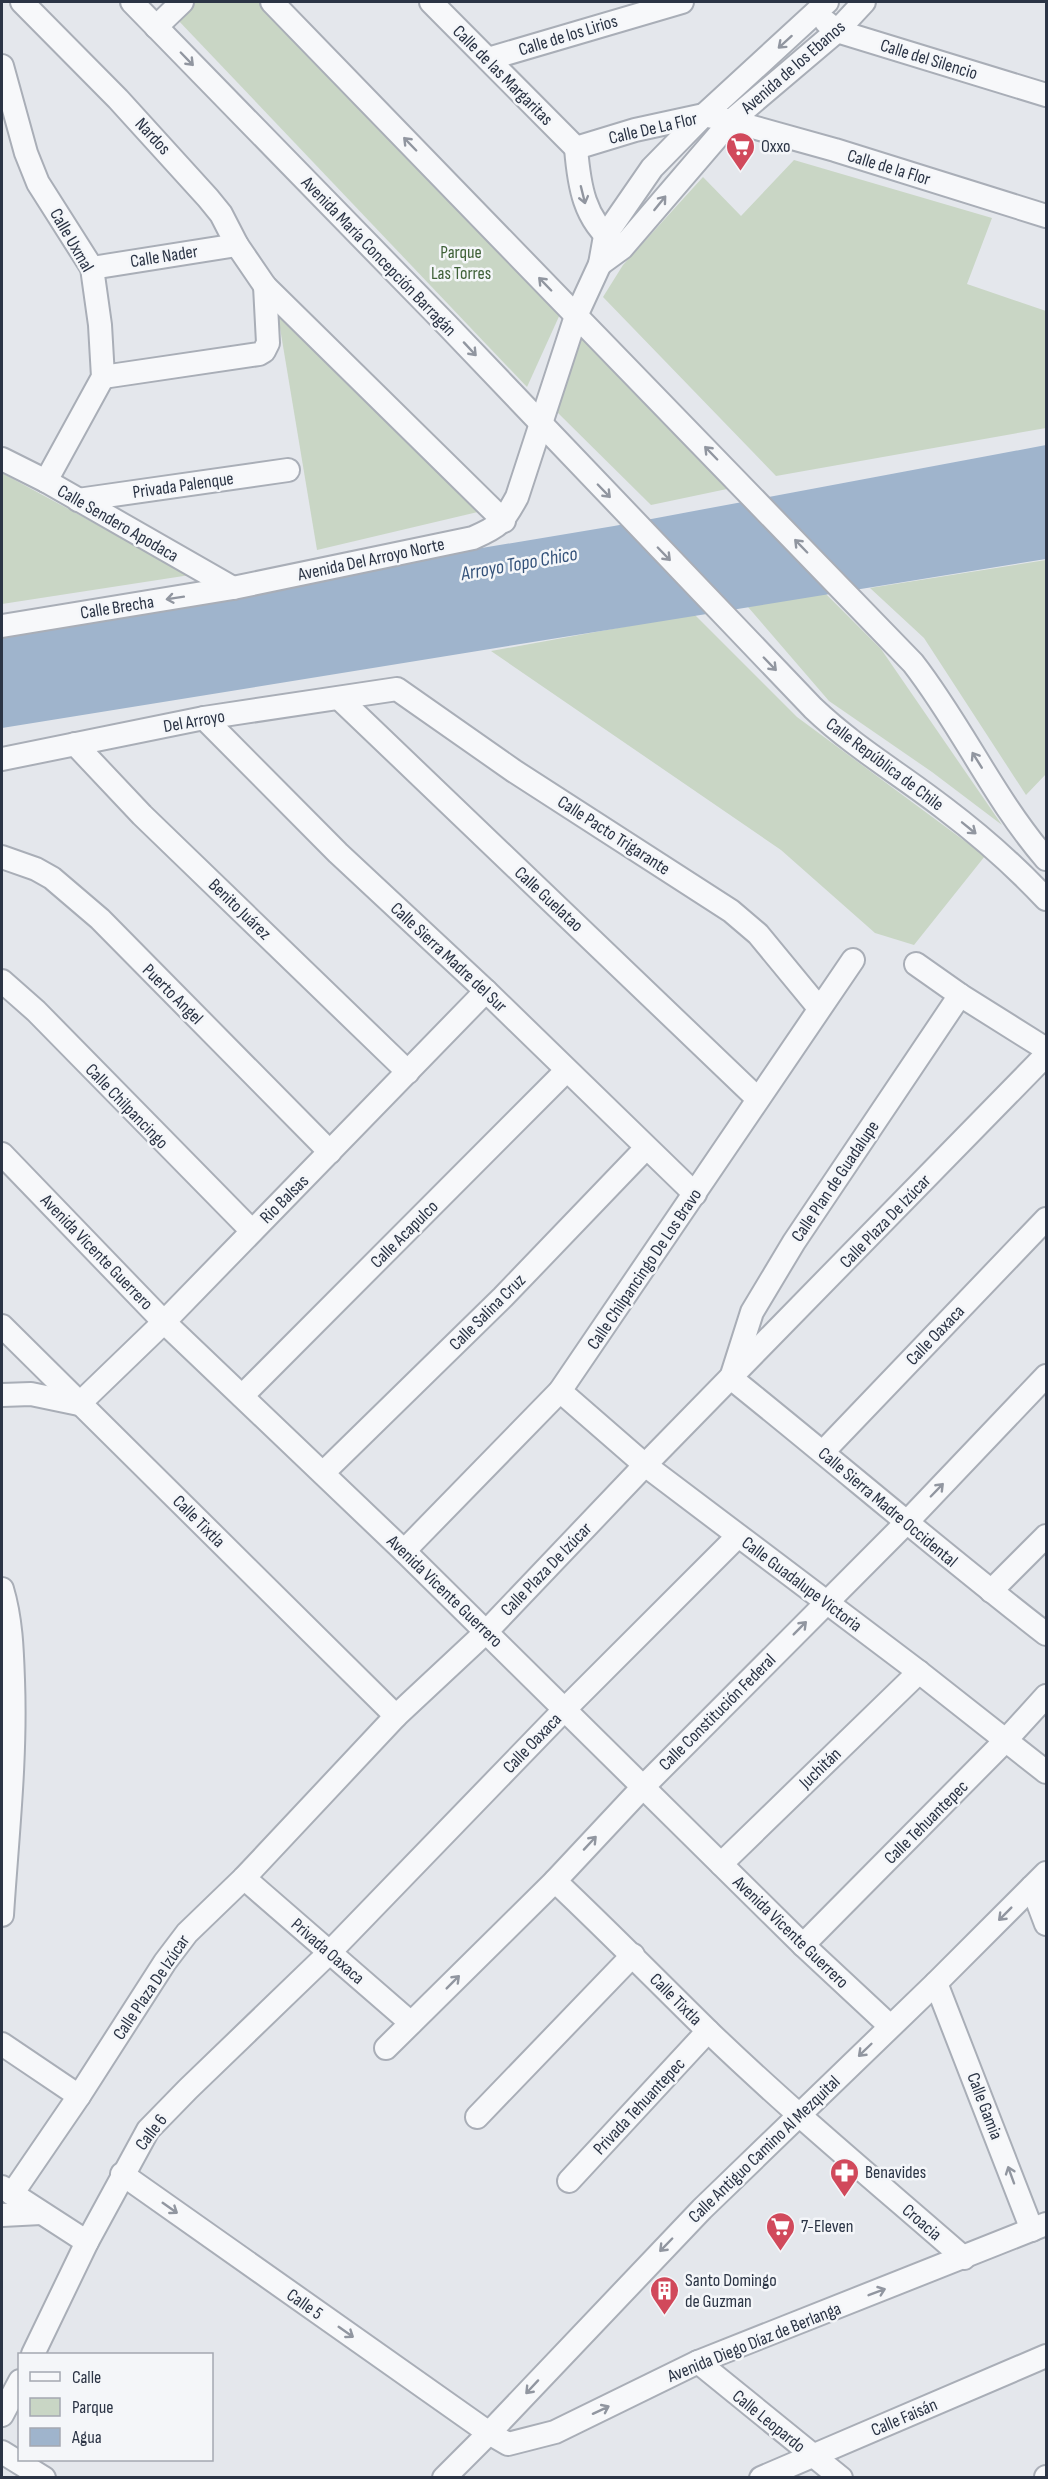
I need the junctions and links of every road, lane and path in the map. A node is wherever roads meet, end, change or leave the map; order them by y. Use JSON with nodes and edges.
{"nodes":[{"id":1,"x":22,"y":2,"type":"edge"},
{"id":2,"x":132,"y":2,"type":"edge"},
{"id":3,"x":182,"y":2,"type":"edge"},
{"id":4,"x":272,"y":2,"type":"edge"},
{"id":5,"x":431,"y":2,"type":"edge"},
{"id":6,"x":682,"y":2,"type":"edge"},
{"id":7,"x":864,"y":2,"type":"edge"},
{"id":8,"x":821,"y":8,"type":"edge"},
{"id":9,"x":156,"y":27,"type":"junction"},
{"id":10,"x":837,"y":31,"type":"junction"},
{"id":11,"x":488,"y":59,"type":"junction"},
{"id":12,"x":2,"y":66,"type":"edge"},
{"id":13,"x":1047,"y":95,"type":"edge"},
{"id":14,"x":704,"y":115,"type":"junction"},
{"id":15,"x":730,"y":121,"type":"junction"},
{"id":16,"x":576,"y":148,"type":"junction"},
{"id":17,"x":1047,"y":216,"type":"edge"},
{"id":18,"x":614,"y":242,"type":"junction"},
{"id":19,"x":237,"y":245,"type":"junction"},
{"id":20,"x":92,"y":268,"type":"junction"},
{"id":21,"x":265,"y":286,"type":"junction"},
{"id":22,"x":576,"y":316,"type":"junction"},
{"id":23,"x":103,"y":378,"type":"junction"},
{"id":24,"x":540,"y":424,"type":"junction"},
{"id":25,"x":2,"y":459,"type":"edge"},
{"id":26,"x":288,"y":470,"type":"dead end"},
{"id":27,"x":46,"y":481,"type":"junction"},
{"id":28,"x":78,"y":500,"type":"junction"},
{"id":29,"x":624,"y":512,"type":"joint"},
{"id":30,"x":504,"y":521,"type":"junction"},
{"id":31,"x":233,"y":588,"type":"junction"},
{"id":32,"x":2,"y":626,"type":"edge"},
{"id":33,"x":389,"y":690,"type":"joint"},
{"id":34,"x":340,"y":699,"type":"junction"},
{"id":35,"x":204,"y":718,"type":"junction"},
{"id":36,"x":75,"y":744,"type":"junction"},
{"id":37,"x":2,"y":759,"type":"edge"},
{"id":38,"x":2,"y":858,"type":"edge"},
{"id":39,"x":1047,"y":859,"type":"edge"},
{"id":40,"x":1047,"y":899,"type":"edge"},
{"id":41,"x":853,"y":960,"type":"dead end"},
{"id":42,"x":916,"y":964,"type":"dead end"},
{"id":43,"x":2,"y":981,"type":"edge"},
{"id":44,"x":486,"y":991,"type":"junction"},
{"id":45,"x":960,"y":995,"type":"junction"},
{"id":46,"x":819,"y":1008,"type":"junction"},
{"id":47,"x":1047,"y":1049,"type":"edge"},
{"id":48,"x":1047,"y":1056,"type":"edge"},
{"id":49,"x":566,"y":1071,"type":"junction"},
{"id":50,"x":408,"y":1072,"type":"junction"},
{"id":51,"x":758,"y":1099,"type":"junction"},
{"id":52,"x":646,"y":1148,"type":"junction"},
{"id":53,"x":330,"y":1152,"type":"junction"},
{"id":54,"x":2,"y":1154,"type":"edge"},
{"id":55,"x":695,"y":1194,"type":"junction"},
{"id":56,"x":1047,"y":1219,"type":"edge"},
{"id":57,"x":252,"y":1231,"type":"junction"},
{"id":58,"x":164,"y":1322,"type":"junction"},
{"id":59,"x":2,"y":1326,"type":"edge"},
{"id":60,"x":1047,"y":1377,"type":"edge"},
{"id":61,"x":731,"y":1378,"type":"junction"},
{"id":62,"x":560,"y":1391,"type":"junction"},
{"id":63,"x":2,"y":1395,"type":"edge"},
{"id":64,"x":242,"y":1396,"type":"junction"},
{"id":65,"x":79,"y":1404,"type":"junction"},
{"id":66,"x":823,"y":1452,"type":"junction"},
{"id":67,"x":645,"y":1465,"type":"junction"},
{"id":68,"x":323,"y":1473,"type":"junction"},
{"id":69,"x":906,"y":1522,"type":"junction"},
{"id":70,"x":738,"y":1536,"type":"junction"},
{"id":71,"x":1047,"y":1536,"type":"edge"},
{"id":72,"x":404,"y":1551,"type":"junction"},
{"id":73,"x":2,"y":1589,"type":"edge"},
{"id":74,"x":991,"y":1591,"type":"junction"},
{"id":75,"x":826,"y":1602,"type":"junction"},
{"id":76,"x":486,"y":1632,"type":"junction"},
{"id":77,"x":1047,"y":1634,"type":"edge"},
{"id":78,"x":919,"y":1672,"type":"junction"},
{"id":79,"x":1047,"y":1696,"type":"edge"},
{"id":80,"x":565,"y":1709,"type":"junction"},
{"id":81,"x":396,"y":1716,"type":"junction"},
{"id":82,"x":1006,"y":1740,"type":"junction"},
{"id":83,"x":1047,"y":1772,"type":"edge"},
{"id":84,"x":643,"y":1787,"type":"junction"},
{"id":85,"x":721,"y":1864,"type":"junction"},
{"id":86,"x":244,"y":1878,"type":"junction"},
{"id":87,"x":1039,"y":1880,"type":"edge"},
{"id":88,"x":555,"y":1881,"type":"junction"},
{"id":89,"x":2,"y":1915,"type":"edge"},
{"id":90,"x":1047,"y":1924,"type":"edge"},
{"id":91,"x":803,"y":1945,"type":"junction"},
{"id":92,"x":330,"y":1953,"type":"junction"},
{"id":93,"x":633,"y":1954,"type":"junction"},
{"id":94,"x":936,"y":1983,"type":"junction"},
{"id":95,"x":411,"y":2023,"type":"junction"},
{"id":96,"x":890,"y":2026,"type":"junction"},
{"id":97,"x":708,"y":2031,"type":"junction"},
{"id":98,"x":2,"y":2044,"type":"edge"},
{"id":99,"x":386,"y":2048,"type":"dead end"},
{"id":100,"x":78,"y":2096,"type":"junction"},
{"id":101,"x":799,"y":2114,"type":"junction"},
{"id":102,"x":477,"y":2117,"type":"dead end"},
{"id":103,"x":122,"y":2174,"type":"junction"},
{"id":104,"x":570,"y":2181,"type":"dead end"},
{"id":105,"x":7,"y":2190,"type":"edge"},
{"id":106,"x":41,"y":2212,"type":"junction"},
{"id":107,"x":2,"y":2215,"type":"edge"},
{"id":108,"x":1039,"y":2227,"type":"edge"},
{"id":109,"x":87,"y":2242,"type":"junction"},
{"id":110,"x":964,"y":2258,"type":"junction"},
{"id":111,"x":34,"y":2353,"type":"edge"},
{"id":112,"x":1047,"y":2356,"type":"edge"},
{"id":113,"x":698,"y":2362,"type":"junction"},
{"id":114,"x":18,"y":2385,"type":"edge"},
{"id":115,"x":2,"y":2415,"type":"edge"},
{"id":116,"x":489,"y":2433,"type":"junction"},
{"id":117,"x":2,"y":2451,"type":"edge"},
{"id":118,"x":812,"y":2456,"type":"junction"},
{"id":119,"x":456,"y":2474,"type":"edge"},
{"id":120,"x":44,"y":2478,"type":"edge"},
{"id":121,"x":761,"y":2478,"type":"edge"},
{"id":122,"x":841,"y":2478,"type":"edge"}],
"edges":[{"from":1,"to":19,"type":"street","name":"Nardos"},
{"from":2,"to":9,"type":"street","name":"Avenida María Concepción Barragán"},
{"from":3,"to":9,"type":"street"},
{"from":22,"to":4,"type":"street","one_way":true},
{"from":5,"to":11,"type":"street","name":"Calle de las Margaritas"},
{"from":6,"to":11,"type":"street","name":"Calle de los Lirios"},
{"from":7,"to":10,"type":"street","name":"Avenida de los Ebanos"},
{"from":8,"to":10,"type":"street","name":"Calle del Silencio"},
{"from":8,"to":14,"type":"street","one_way":true},
{"from":9,"to":24,"type":"street","name":"Avenida María Concepción Barragán","one_way":true},
{"from":10,"to":13,"type":"street","name":"Calle del Silencio"},
{"from":10,"to":15,"type":"street","name":"Avenida de los Ebanos"},
{"from":11,"to":16,"type":"street","name":"Calle de las Margaritas"},
{"from":12,"to":20,"type":"street","name":"Calle Uxmal"},
{"from":14,"to":15,"type":"street","name":"Calle De La Flor"},
{"from":14,"to":16,"type":"street","name":"Calle De La Flor"},
{"from":14,"to":18,"type":"street"},
{"from":15,"to":17,"type":"street","name":"Calle de la Flor"},
{"from":18,"to":15,"type":"street","name":"Avenida de los Ebanos","one_way":true},
{"from":16,"to":18,"type":"street","one_way":true},
{"from":18,"to":22,"type":"street"},
{"from":19,"to":20,"type":"street","name":"Calle Nader"},
{"from":19,"to":21,"type":"street","name":"Nardos"},
{"from":20,"to":23,"type":"street","name":"Calle Uxmal"},
{"from":21,"to":23,"type":"street"},
{"from":21,"to":30,"type":"street","name":"Nardos"},
{"from":22,"to":24,"type":"street"},
{"from":39,"to":22,"type":"street","one_way":true},
{"from":23,"to":27,"type":"street"},
{"from":24,"to":29,"type":"street","name":"Avenida María Concepción Barragán","one_way":true},
{"from":24,"to":30,"type":"street"},
{"from":25,"to":27,"type":"street","name":"Calle Sendero Apodaca"},
{"from":26,"to":28,"type":"street","name":"Privada Palenque"},
{"from":27,"to":28,"type":"street","name":"Calle Sendero Apodaca"},
{"from":28,"to":31,"type":"street","name":"Calle Sendero Apodaca"},
{"from":29,"to":40,"type":"street","name":"Calle República de Chile","one_way":true},
{"from":30,"to":31,"type":"street","name":"Avenida Del Arroyo Norte"},
{"from":31,"to":32,"type":"street","name":"Calle Brecha","one_way":true},
{"from":33,"to":34,"type":"street","name":"Del Arroyo"},
{"from":33,"to":46,"type":"street","name":"Calle Pacto Trigarante"},
{"from":34,"to":35,"type":"street","name":"Del Arroyo"},
{"from":34,"to":51,"type":"street","name":"Calle Guelatao"},
{"from":35,"to":36,"type":"street","name":"Del Arroyo"},
{"from":35,"to":44,"type":"street","name":"Calle Sierra Madre del Sur"},
{"from":36,"to":37,"type":"street","name":"Del Arroyo"},
{"from":36,"to":50,"type":"street","name":"Benito Juárez"},
{"from":38,"to":53,"type":"street","name":"Puerto Angel"},
{"from":41,"to":46,"type":"street","name":"Calle Chilpancingo De Los Bravo"},
{"from":42,"to":45,"type":"street"},
{"from":43,"to":57,"type":"street","name":"Calle Chilpancingo"},
{"from":44,"to":49,"type":"street","name":"Calle Sierra Madre del Sur"},
{"from":44,"to":50,"type":"street","name":"Rio Balsas"},
{"from":45,"to":47,"type":"street"},
{"from":45,"to":61,"type":"street","name":"Calle Plan de Guadalupe"},
{"from":46,"to":51,"type":"street","name":"Calle Chilpancingo De Los Bravo"},
{"from":48,"to":61,"type":"street","name":"Calle Plaza De Izúcar"},
{"from":49,"to":52,"type":"street","name":"Calle Sierra Madre del Sur"},
{"from":49,"to":64,"type":"street","name":"Calle Acapulco"},
{"from":50,"to":53,"type":"street","name":"Rio Balsas"},
{"from":51,"to":55,"type":"street","name":"Calle Chilpancingo De Los Bravo"},
{"from":52,"to":55,"type":"street","name":"Calle Sierra Madre del Sur"},
{"from":52,"to":68,"type":"street","name":"Calle Salina Cruz"},
{"from":53,"to":57,"type":"street","name":"Rio Balsas"},
{"from":54,"to":58,"type":"street","name":"Avenida Vicente Guerrero"},
{"from":55,"to":62,"type":"street","name":"Calle Chilpancingo De Los Bravo"},
{"from":56,"to":66,"type":"street","name":"Calle Oaxaca"},
{"from":57,"to":58,"type":"street","name":"Rio Balsas"},
{"from":58,"to":64,"type":"street","name":"Avenida Vicente Guerrero"},
{"from":58,"to":65,"type":"street","name":"Rio Balsas"},
{"from":59,"to":65,"type":"street","name":"Calle Tixtla"},
{"from":69,"to":60,"type":"street","name":"Calle Constitución Federal","one_way":true},
{"from":61,"to":66,"type":"street","name":"Calle Sierra Madre Occidental"},
{"from":61,"to":67,"type":"street","name":"Calle Plaza De Izúcar"},
{"from":62,"to":67,"type":"street","name":"Calle Guadalupe Victoria"},
{"from":62,"to":72,"type":"street","name":"Calle Chilpancingo De Los Bravo"},
{"from":63,"to":65,"type":"street"},
{"from":64,"to":68,"type":"street","name":"Avenida Vicente Guerrero"},
{"from":65,"to":81,"type":"street","name":"Calle Tixtla"},
{"from":66,"to":69,"type":"street","name":"Calle Sierra Madre Occidental"},
{"from":67,"to":70,"type":"street","name":"Calle Guadalupe Victoria"},
{"from":67,"to":76,"type":"street","name":"Calle Plaza De Izúcar"},
{"from":68,"to":72,"type":"street","name":"Avenida Vicente Guerrero"},
{"from":69,"to":74,"type":"street","name":"Calle Sierra Madre Occidental"},
{"from":69,"to":75,"type":"street","name":"Calle Constitución Federal"},
{"from":70,"to":75,"type":"street","name":"Calle Guadalupe Victoria"},
{"from":70,"to":80,"type":"street","name":"Calle Oaxaca"},
{"from":71,"to":74,"type":"street"},
{"from":72,"to":76,"type":"street","name":"Avenida Vicente Guerrero"},
{"from":73,"to":89,"type":"street"},
{"from":74,"to":77,"type":"street","name":"Calle Sierra Madre Occidental"},
{"from":75,"to":78,"type":"street","name":"Calle Guadalupe Victoria"},
{"from":84,"to":75,"type":"street","name":"Calle Constitución Federal","one_way":true},
{"from":76,"to":80,"type":"street","name":"Avenida Vicente Guerrero"},
{"from":76,"to":81,"type":"street","name":"Calle Plaza De Izúcar"},
{"from":78,"to":82,"type":"street","name":"Calle Guadalupe Victoria"},
{"from":78,"to":85,"type":"street","name":"Juchitán"},
{"from":79,"to":82,"type":"street","name":"Calle Tehuantepec"},
{"from":80,"to":84,"type":"street","name":"Avenida Vicente Guerrero"},
{"from":80,"to":92,"type":"street","name":"Calle Oaxaca"},
{"from":81,"to":86,"type":"street","name":"Calle Plaza De Izúcar"},
{"from":82,"to":83,"type":"street","name":"Calle Guadalupe Victoria"},
{"from":82,"to":91,"type":"street","name":"Calle Tehuantepec"},
{"from":84,"to":85,"type":"street","name":"Avenida Vicente Guerrero"},
{"from":88,"to":84,"type":"street","name":"Calle Constitución Federal","one_way":true},
{"from":85,"to":91,"type":"street","name":"Avenida Vicente Guerrero"},
{"from":86,"to":92,"type":"street","name":"Privada Oaxaca"},
{"from":86,"to":100,"type":"street","name":"Calle Plaza De Izúcar"},
{"from":87,"to":90,"type":"street"},
{"from":87,"to":94,"type":"street","name":"Calle Antiguo Camino Al Mezquital","one_way":true},
{"from":88,"to":93,"type":"street","name":"Calle Tixtla"},
{"from":95,"to":88,"type":"street","name":"Calle Constitución Federal","one_way":true},
{"from":91,"to":96,"type":"street","name":"Avenida Vicente Guerrero"},
{"from":92,"to":95,"type":"street","name":"Privada Oaxaca"},
{"from":92,"to":103,"type":"street","name":"Calle 6"},
{"from":93,"to":97,"type":"street","name":"Calle Tixtla"},
{"from":93,"to":102,"type":"street"},
{"from":94,"to":96,"type":"street","name":"Calle Antiguo Camino Al Mezquital"},
{"from":108,"to":94,"type":"street","name":"Calle Gamia","one_way":true},
{"from":95,"to":99,"type":"street","name":"Calle Constitución Federal"},
{"from":96,"to":101,"type":"street","name":"Calle Antiguo Camino Al Mezquital","one_way":true},
{"from":97,"to":101,"type":"street","name":"Calle Tixtla"},
{"from":97,"to":104,"type":"street","name":"Privada Tehuantepec"},
{"from":98,"to":100,"type":"street"},
{"from":100,"to":105,"type":"street","name":"Calle Plaza De Izúcar"},
{"from":101,"to":110,"type":"street","name":"Croacia"},
{"from":101,"to":116,"type":"street","name":"Calle Antiguo Camino Al Mezquital","one_way":true},
{"from":103,"to":109,"type":"street","name":"Calle 6"},
{"from":103,"to":116,"type":"street","name":"Calle 5","one_way":true},
{"from":105,"to":106,"type":"street"},
{"from":106,"to":107,"type":"street"},
{"from":106,"to":109,"type":"street"},
{"from":108,"to":110,"type":"street","name":"Avenida Diego Díaz de Berlanga"},
{"from":109,"to":111,"type":"street","name":"Calle 6"},
{"from":113,"to":110,"type":"street","name":"Avenida Diego Díaz de Berlanga","one_way":true},
{"from":112,"to":118,"type":"street","name":"Calle Faisán"},
{"from":116,"to":113,"type":"street","name":"Avenida Diego Díaz de Berlanga","one_way":true},
{"from":113,"to":118,"type":"street","name":"Calle Leopardo"},
{"from":114,"to":115,"type":"street"},
{"from":116,"to":119,"type":"street"},
{"from":117,"to":120,"type":"street"},
{"from":118,"to":121,"type":"street","name":"Calle Faisán"},
{"from":118,"to":122,"type":"street","name":"Calle Leopardo"}]}
